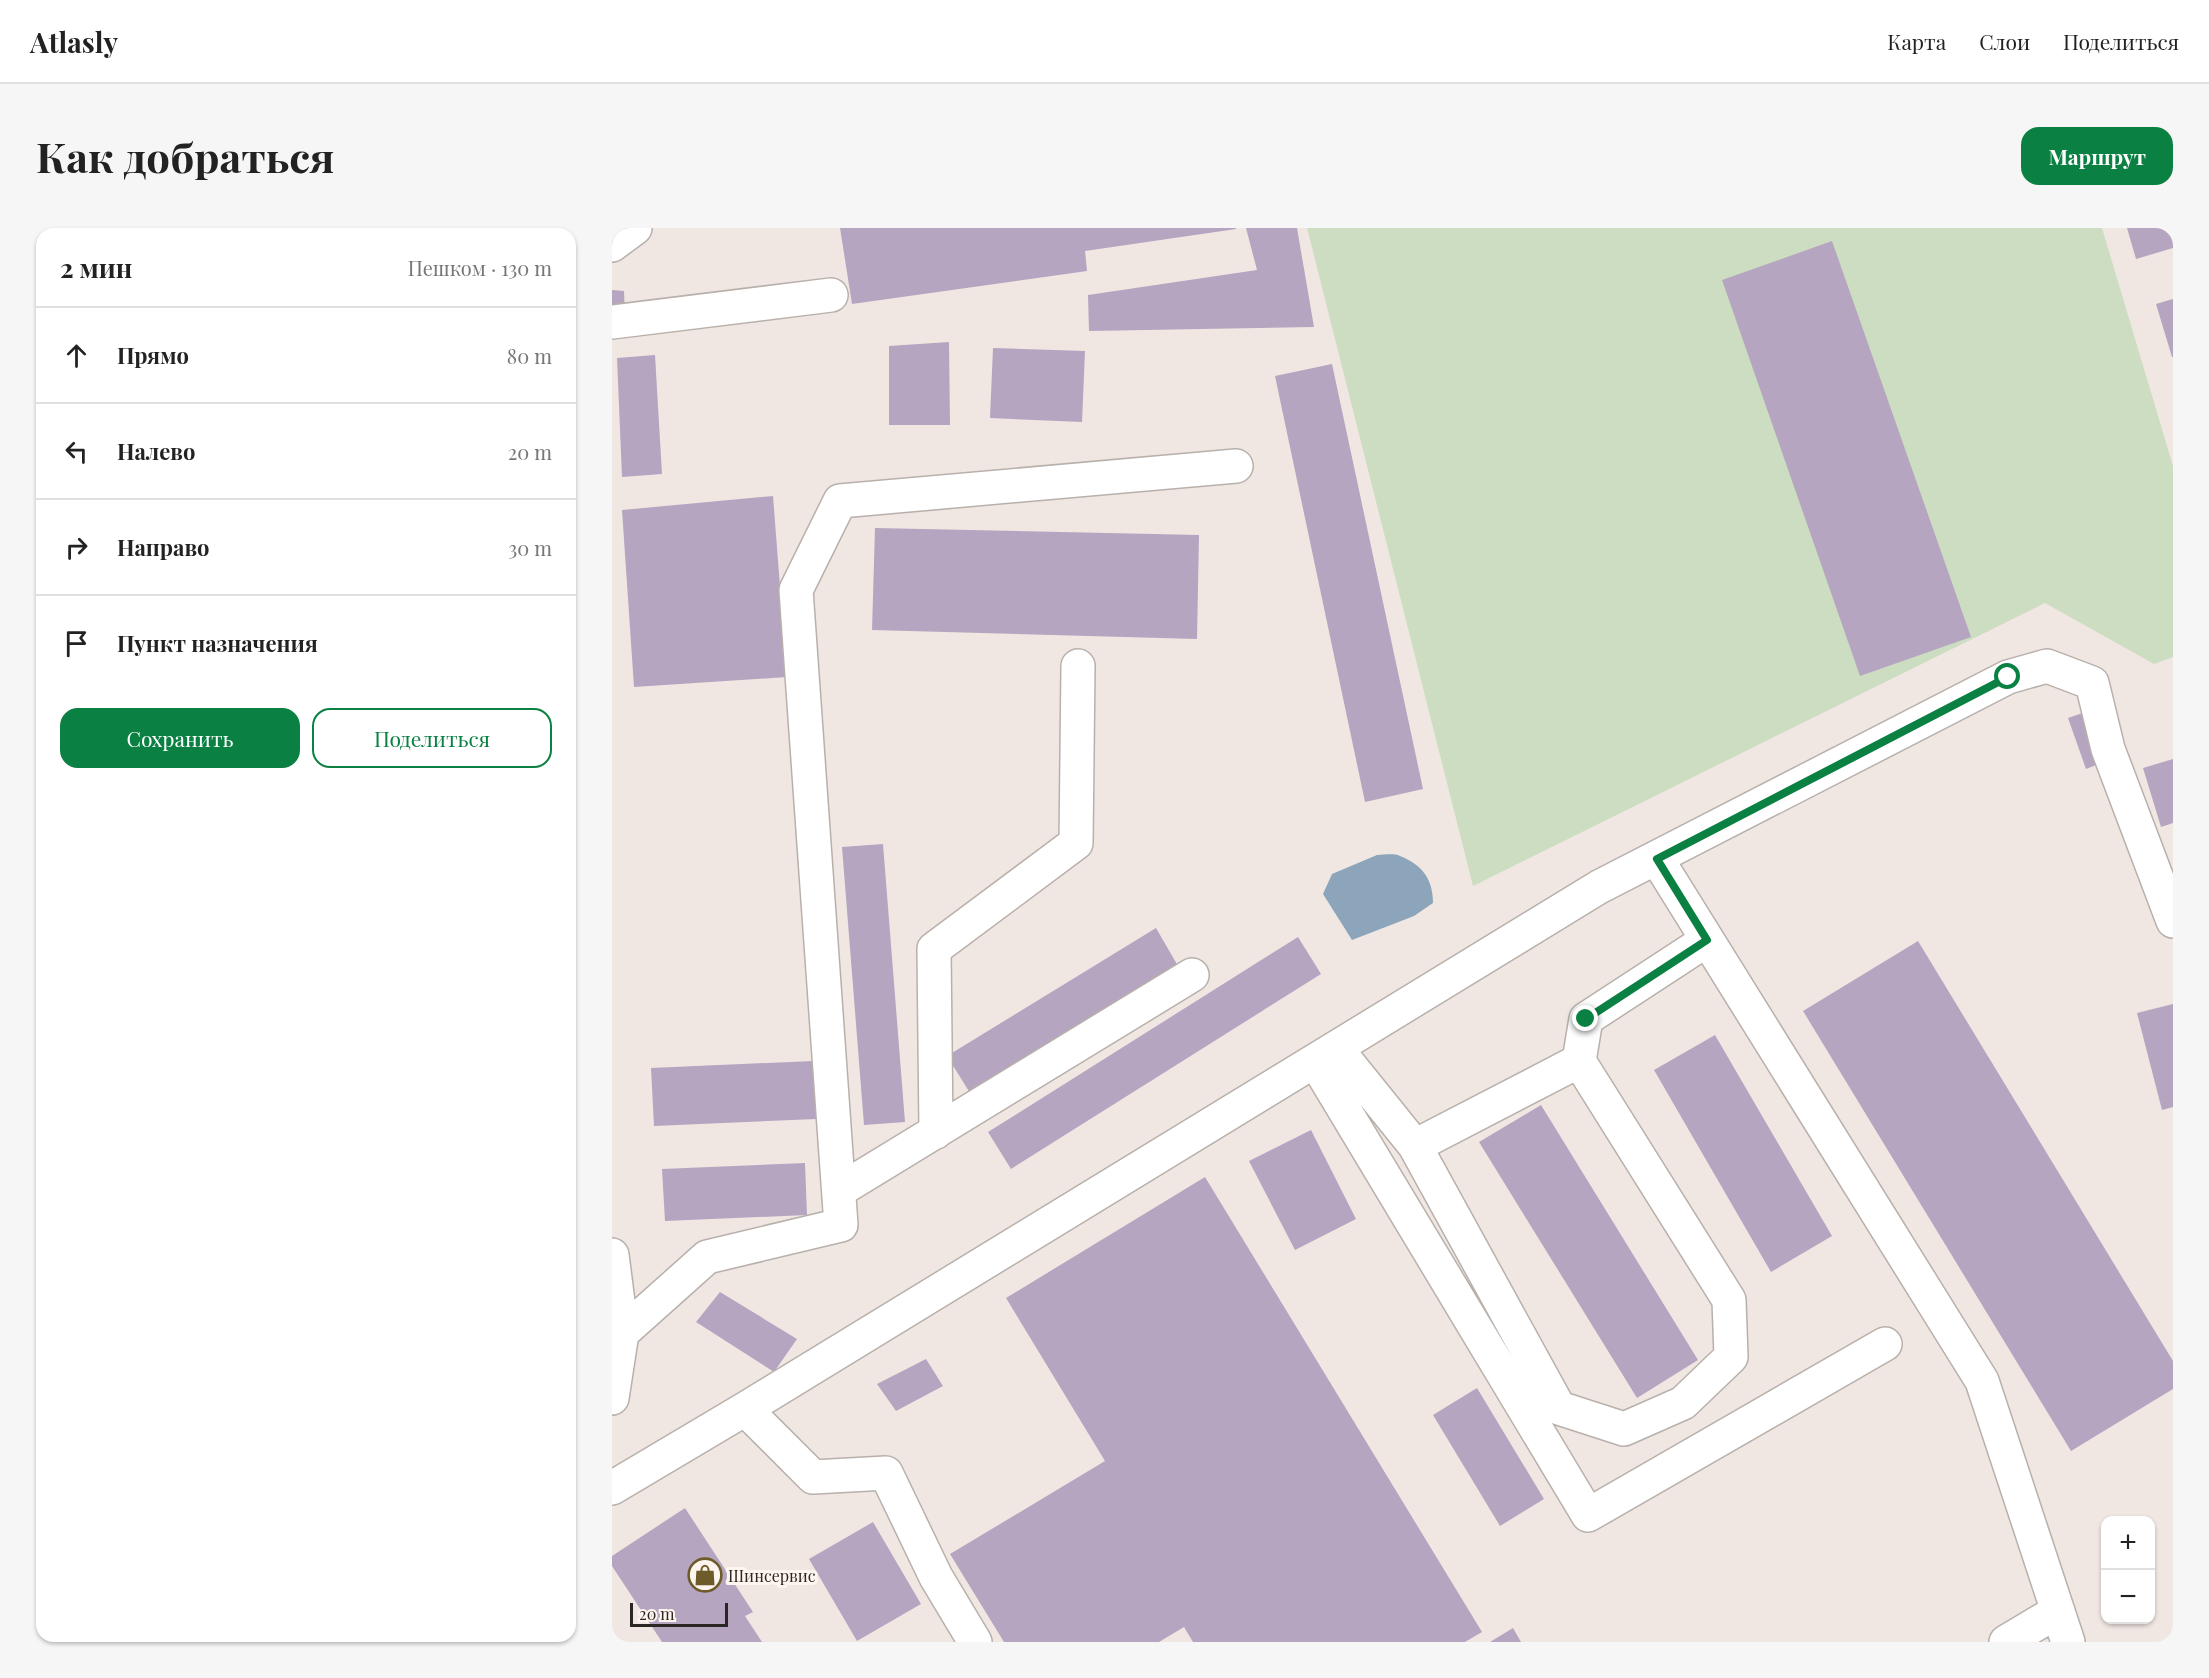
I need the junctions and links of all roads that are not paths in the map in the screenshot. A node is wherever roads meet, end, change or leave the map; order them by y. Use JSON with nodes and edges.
{"nodes":[{"id":1,"x":634,"y":228,"type":"edge"},
{"id":2,"x":612,"y":245,"type":"edge"},
{"id":3,"x":831,"y":295,"type":"dead end"},
{"id":4,"x":612,"y":322,"type":"edge"},
{"id":5,"x":1236,"y":466,"type":"dead end"},
{"id":6,"x":1078,"y":666,"type":"dead end"},
{"id":7,"x":1657,"y":859,"type":"junction"},
{"id":8,"x":2173,"y":921,"type":"edge"},
{"id":9,"x":1707,"y":940,"type":"junction"},
{"id":10,"x":1192,"y":975,"type":"dead end"},
{"id":11,"x":1326,"y":1055,"type":"junction"},
{"id":12,"x":1579,"y":1061,"type":"junction"},
{"id":13,"x":936,"y":1132,"type":"junction"},
{"id":14,"x":1415,"y":1146,"type":"junction"},
{"id":15,"x":840,"y":1190,"type":"junction"},
{"id":16,"x":612,"y":1255,"type":"edge"},
{"id":17,"x":622,"y":1333,"type":"junction"},
{"id":18,"x":1885,"y":1344,"type":"dead end"},
{"id":19,"x":612,"y":1398,"type":"edge"},
{"id":20,"x":744,"y":1409,"type":"junction"},
{"id":21,"x":612,"y":1488,"type":"edge"},
{"id":22,"x":2058,"y":1611,"type":"junction"},
{"id":23,"x":975,"y":1642,"type":"edge"},
{"id":24,"x":2006,"y":1642,"type":"edge"},
{"id":25,"x":2068,"y":1642,"type":"edge"}],
"edges":[{"from":1,"to":2,"type":"lane"},
{"from":3,"to":4,"type":"lane"},
{"from":5,"to":15,"type":"lane"},
{"from":6,"to":13,"type":"lane"},
{"from":7,"to":8,"type":"lane"},
{"from":7,"to":9,"type":"lane"},
{"from":7,"to":11,"type":"lane"},
{"from":9,"to":12,"type":"lane"},
{"from":9,"to":22,"type":"lane"},
{"from":10,"to":13,"type":"lane"},
{"from":11,"to":14,"type":"lane"},
{"from":11,"to":18,"type":"lane"},
{"from":11,"to":20,"type":"lane"},
{"from":12,"to":14,"type":"lane"},
{"from":12,"to":14,"type":"lane"},
{"from":13,"to":15,"type":"lane"},
{"from":15,"to":17,"type":"lane"},
{"from":16,"to":17,"type":"lane"},
{"from":17,"to":19,"type":"lane"},
{"from":20,"to":21,"type":"lane"},
{"from":20,"to":23,"type":"lane"},
{"from":22,"to":24,"type":"lane"},
{"from":22,"to":25,"type":"lane"}]}
